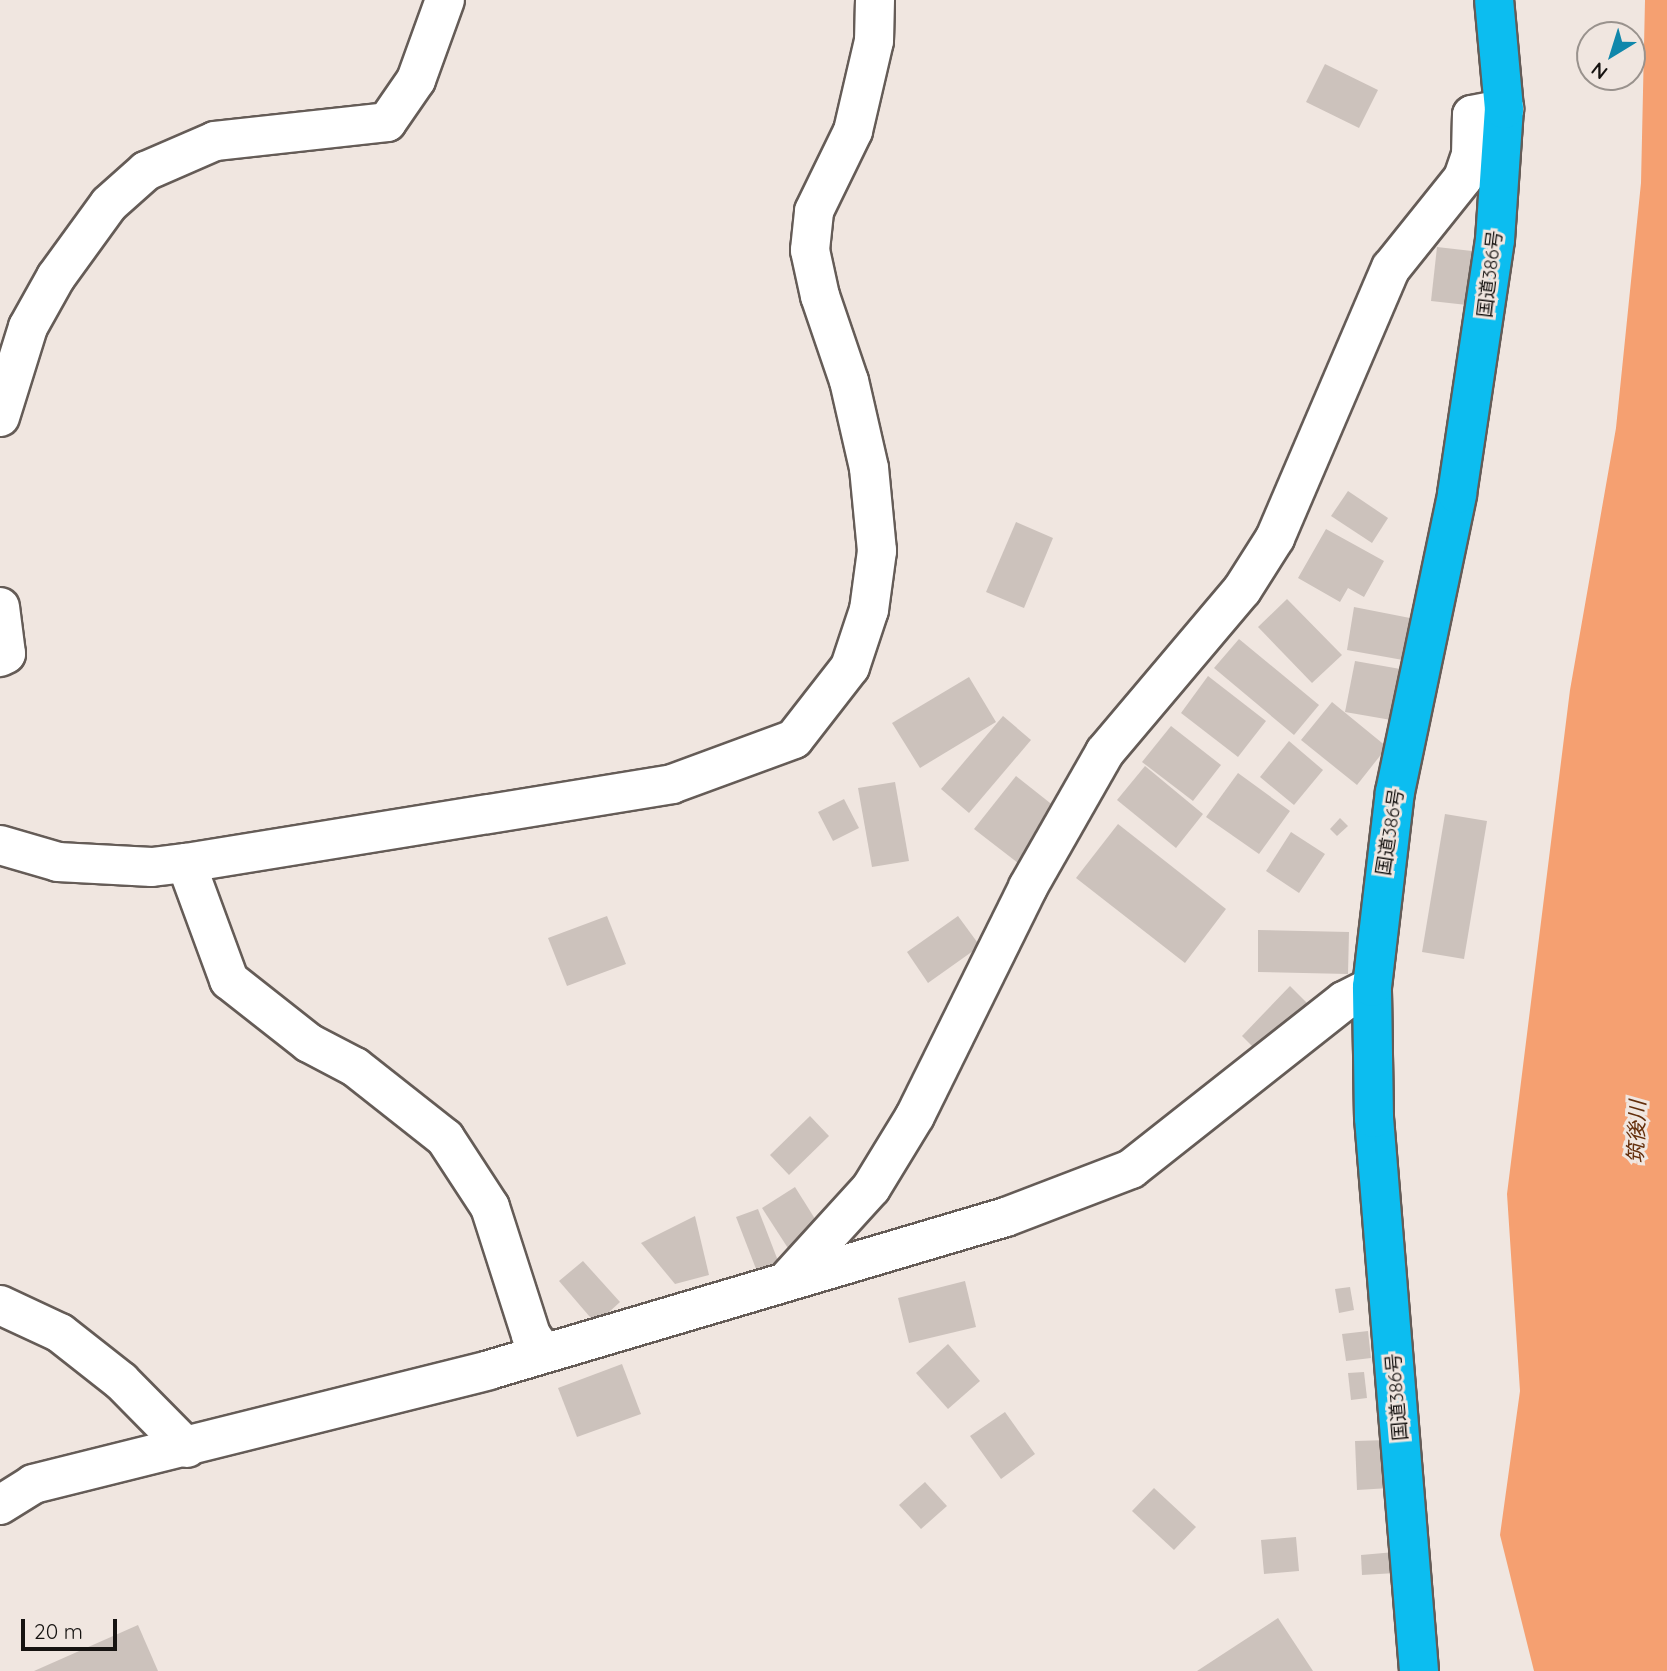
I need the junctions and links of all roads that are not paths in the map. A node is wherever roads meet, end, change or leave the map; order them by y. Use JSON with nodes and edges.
{"nodes":[{"id":1,"x":445,"y":0,"type":"edge"},
{"id":2,"x":875,"y":0,"type":"edge"},
{"id":3,"x":1494,"y":0,"type":"edge"},
{"id":4,"x":1504,"y":109,"type":"junction"},
{"id":5,"x":0,"y":416,"type":"edge"},
{"id":6,"x":0,"y":607,"type":"edge"},
{"id":7,"x":0,"y":657,"type":"edge"},
{"id":8,"x":0,"y":845,"type":"edge"},
{"id":9,"x":186,"y":863,"type":"junction"},
{"id":10,"x":1372,"y":987,"type":"junction"},
{"id":11,"x":790,"y":1277,"type":"junction"},
{"id":12,"x":0,"y":1305,"type":"edge"},
{"id":13,"x":544,"y":1353,"type":"junction"},
{"id":14,"x":187,"y":1448,"type":"junction"},
{"id":15,"x":0,"y":1505,"type":"edge"},
{"id":16,"x":1419,"y":1671,"type":"edge"}],
"edges":[{"from":1,"to":5,"type":"street"},
{"from":2,"to":9,"type":"street"},
{"from":3,"to":4,"type":"highway","name":"国道386号"},
{"from":4,"to":10,"type":"highway","name":"国道386号"},
{"from":4,"to":11,"type":"street"},
{"from":6,"to":7,"type":"street"},
{"from":8,"to":9,"type":"street"},
{"from":9,"to":13,"type":"street"},
{"from":10,"to":11,"type":"street"},
{"from":10,"to":16,"type":"highway","name":"国道386号"},
{"from":11,"to":13,"type":"street"},
{"from":12,"to":14,"type":"street"},
{"from":13,"to":14,"type":"street"},
{"from":14,"to":15,"type":"street"}]}
